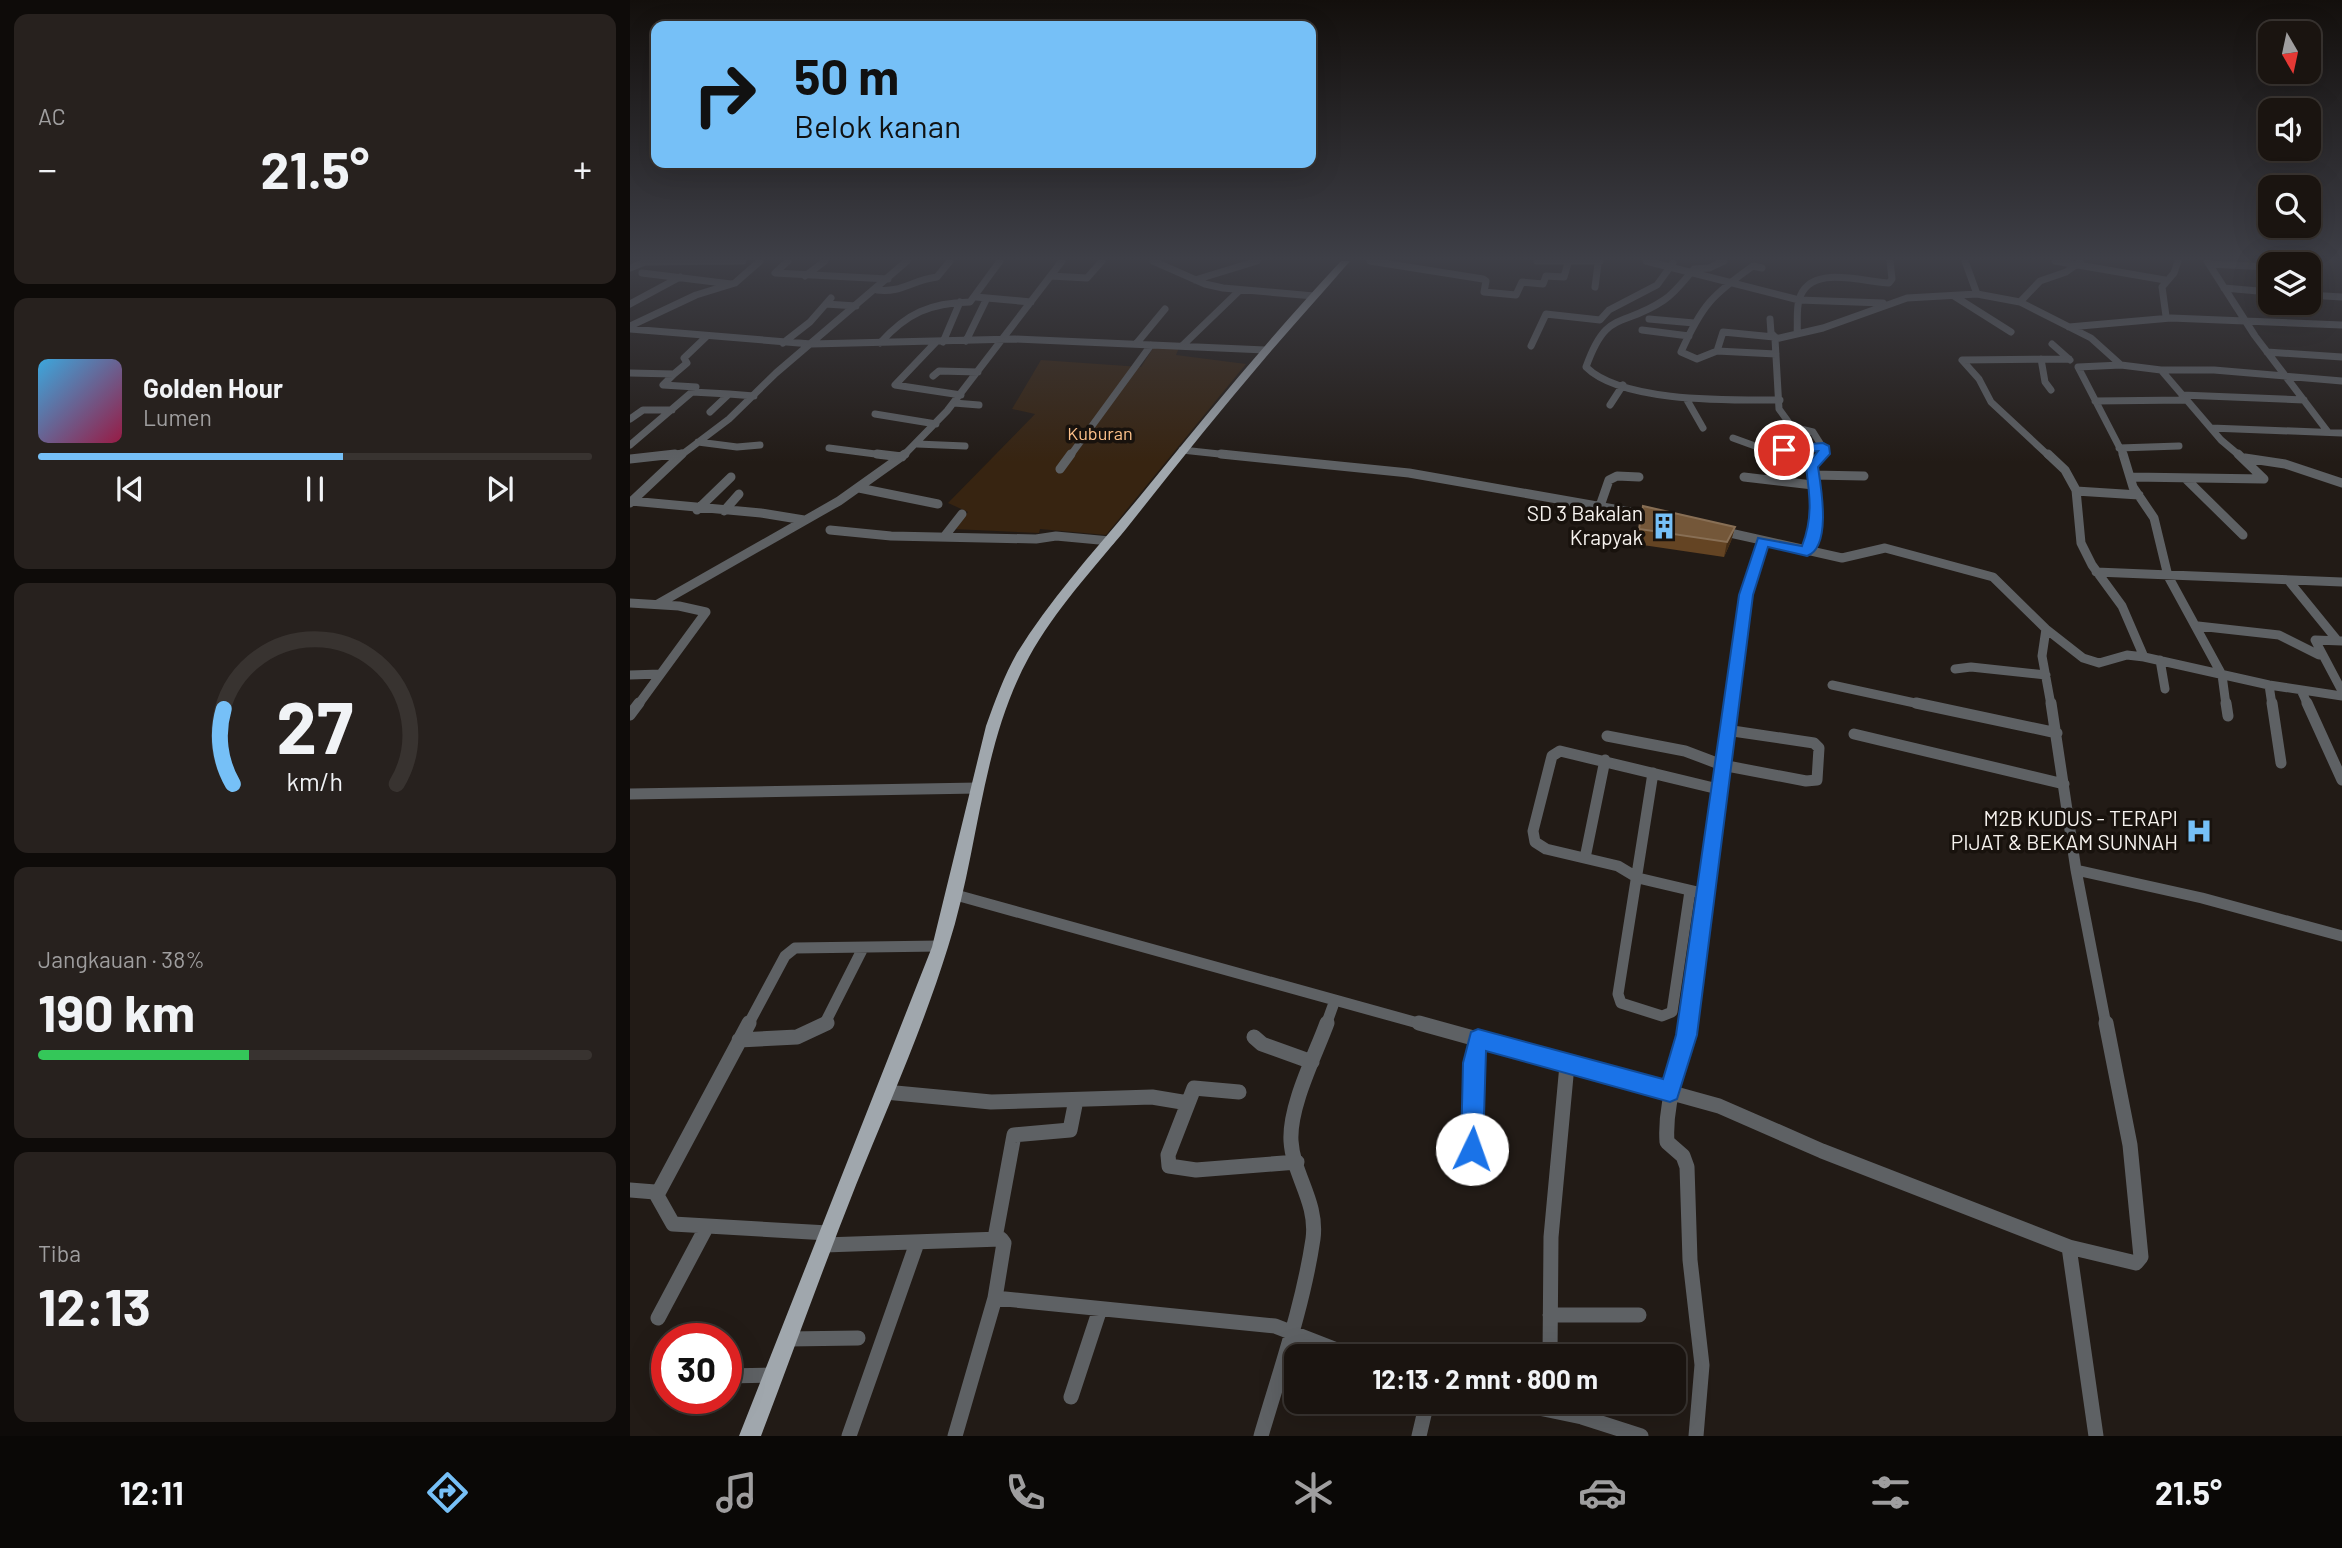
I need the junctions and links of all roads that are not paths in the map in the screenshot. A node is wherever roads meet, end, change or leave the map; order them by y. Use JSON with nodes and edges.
{"nodes":[{"id":1,"x":802,"y":328,"type":"edge"},
{"id":2,"x":830,"y":328,"type":"edge"},
{"id":3,"x":891,"y":328,"type":"edge"},
{"id":4,"x":947,"y":328,"type":"edge"},
{"id":5,"x":972,"y":328,"type":"edge"},
{"id":6,"x":1011,"y":328,"type":"edge"},
{"id":7,"x":1149,"y":328,"type":"edge"},
{"id":8,"x":1201,"y":328,"type":"edge"},
{"id":9,"x":1285,"y":328,"type":"edge"},
{"id":10,"x":1539,"y":328,"type":"edge"},
{"id":11,"x":1607,"y":328,"type":"edge"},
{"id":12,"x":1692,"y":328,"type":"edge"},
{"id":13,"x":1772,"y":328,"type":"edge"},
{"id":14,"x":1797,"y":328,"type":"edge"},
{"id":15,"x":1816,"y":328,"type":"edge"},
{"id":16,"x":2005,"y":328,"type":"edge"},
{"id":17,"x":2071,"y":328,"type":"edge"},
{"id":18,"x":2250,"y":328,"type":"edge"},
{"id":19,"x":632,"y":330,"type":"edge"},
{"id":20,"x":1642,"y":330,"type":"dead end"},
{"id":21,"x":2011,"y":332,"type":"dead end"},
{"id":22,"x":1797,"y":334,"type":"junction"},
{"id":23,"x":1689,"y":336,"type":"junction"},
{"id":24,"x":706,"y":337,"type":"junction"},
{"id":25,"x":1775,"y":338,"type":"junction"},
{"id":26,"x":1002,"y":340,"type":"junction"},
{"id":27,"x":966,"y":341,"type":"junction"},
{"id":28,"x":940,"y":342,"type":"junction"},
{"id":29,"x":783,"y":343,"type":"junction"},
{"id":30,"x":880,"y":343,"type":"junction"},
{"id":31,"x":811,"y":344,"type":"junction"},
{"id":32,"x":1136,"y":344,"type":"junction"},
{"id":33,"x":2052,"y":344,"type":"dead end"},
{"id":34,"x":2320,"y":344,"type":"dead end"},
{"id":35,"x":1151,"y":345,"type":"junction"},
{"id":36,"x":1183,"y":345,"type":"junction"},
{"id":37,"x":1531,"y":346,"type":"dead end"},
{"id":38,"x":1265,"y":350,"type":"junction"},
{"id":39,"x":1717,"y":351,"type":"junction"},
{"id":40,"x":2267,"y":352,"type":"junction"},
{"id":41,"x":1776,"y":354,"type":"junction"},
{"id":42,"x":2324,"y":356,"type":"junction"},
{"id":43,"x":2342,"y":357,"type":"edge"},
{"id":44,"x":2041,"y":359,"type":"junction"},
{"id":45,"x":2069,"y":359,"type":"junction"},
{"id":46,"x":2078,"y":365,"type":"junction"},
{"id":47,"x":2121,"y":365,"type":"junction"},
{"id":48,"x":2161,"y":370,"type":"junction"},
{"id":49,"x":978,"y":372,"type":"junction"},
{"id":50,"x":630,"y":373,"type":"edge"},
{"id":51,"x":674,"y":374,"type":"junction"},
{"id":52,"x":2287,"y":375,"type":"junction"},
{"id":53,"x":933,"y":376,"type":"dead end"},
{"id":54,"x":2342,"y":380,"type":"edge"},
{"id":55,"x":1623,"y":385,"type":"junction"},
{"id":56,"x":2051,"y":390,"type":"dead end"},
{"id":57,"x":692,"y":393,"type":"junction"},
{"id":58,"x":729,"y":394,"type":"junction"},
{"id":59,"x":961,"y":395,"type":"junction"},
{"id":60,"x":754,"y":396,"type":"junction"},
{"id":61,"x":2184,"y":398,"type":"junction"},
{"id":62,"x":1687,"y":400,"type":"junction"},
{"id":63,"x":1780,"y":400,"type":"junction"},
{"id":64,"x":2304,"y":400,"type":"junction"},
{"id":65,"x":2095,"y":401,"type":"junction"},
{"id":66,"x":954,"y":403,"type":"junction"},
{"id":67,"x":979,"y":405,"type":"dead end"},
{"id":68,"x":1610,"y":405,"type":"dead end"},
{"id":69,"x":672,"y":410,"type":"junction"},
{"id":70,"x":635,"y":412,"type":"edge"},
{"id":71,"x":710,"y":412,"type":"dead end"},
{"id":72,"x":875,"y":414,"type":"dead end"},
{"id":73,"x":630,"y":419,"type":"edge"},
{"id":74,"x":936,"y":424,"type":"junction"},
{"id":75,"x":1703,"y":428,"type":"dead end"},
{"id":76,"x":2211,"y":428,"type":"junction"},
{"id":77,"x":2328,"y":432,"type":"junction"},
{"id":78,"x":2342,"y":433,"type":"edge"},
{"id":79,"x":1733,"y":438,"type":"dead end"},
{"id":80,"x":698,"y":442,"type":"junction"},
{"id":81,"x":917,"y":444,"type":"junction"},
{"id":82,"x":630,"y":445,"type":"edge"},
{"id":83,"x":760,"y":445,"type":"dead end"},
{"id":84,"x":965,"y":446,"type":"dead end"},
{"id":85,"x":1823,"y":446,"type":"junction"},
{"id":86,"x":2179,"y":446,"type":"dead end"},
{"id":87,"x":829,"y":448,"type":"dead end"},
{"id":88,"x":2119,"y":448,"type":"junction"},
{"id":89,"x":1182,"y":450,"type":"junction"},
{"id":90,"x":683,"y":453,"type":"junction"},
{"id":91,"x":902,"y":457,"type":"junction"},
{"id":92,"x":2242,"y":458,"type":"junction"},
{"id":93,"x":630,"y":459,"type":"edge"},
{"id":94,"x":1060,"y":469,"type":"dead end"},
{"id":95,"x":1812,"y":475,"type":"junction"},
{"id":96,"x":1864,"y":476,"type":"dead end"},
{"id":97,"x":731,"y":477,"type":"dead end"},
{"id":98,"x":1639,"y":477,"type":"dead end"},
{"id":99,"x":1744,"y":477,"type":"dead end"},
{"id":100,"x":2132,"y":477,"type":"junction"},
{"id":101,"x":2186,"y":479,"type":"junction"},
{"id":102,"x":2342,"y":483,"type":"edge"},
{"id":103,"x":1813,"y":485,"type":"junction"},
{"id":104,"x":859,"y":488,"type":"junction"},
{"id":105,"x":2076,"y":491,"type":"junction"},
{"id":106,"x":739,"y":494,"type":"dead end"},
{"id":107,"x":2138,"y":495,"type":"junction"},
{"id":108,"x":632,"y":499,"type":"edge"},
{"id":109,"x":938,"y":504,"type":"dead end"},
{"id":110,"x":1600,"y":506,"type":"junction"},
{"id":111,"x":697,"y":510,"type":"junction"},
{"id":112,"x":724,"y":511,"type":"junction"},
{"id":113,"x":962,"y":514,"type":"dead end"},
{"id":114,"x":1665,"y":519,"type":"edge"},
{"id":115,"x":804,"y":520,"type":"junction"},
{"id":116,"x":830,"y":530,"type":"dead end"},
{"id":117,"x":1716,"y":530,"type":"edge"},
{"id":118,"x":2243,"y":535,"type":"dead end"},
{"id":119,"x":944,"y":537,"type":"junction"},
{"id":120,"x":1110,"y":541,"type":"junction"},
{"id":121,"x":1763,"y":541,"type":"junction"},
{"id":122,"x":1807,"y":552,"type":"junction"},
{"id":123,"x":2096,"y":572,"type":"junction"},
{"id":124,"x":2168,"y":576,"type":"junction"},
{"id":125,"x":2290,"y":581,"type":"junction"},
{"id":126,"x":2340,"y":585,"type":"edge"},
{"id":127,"x":630,"y":603,"type":"edge"},
{"id":128,"x":658,"y":604,"type":"junction"},
{"id":129,"x":2197,"y":626,"type":"junction"},
{"id":130,"x":2046,"y":629,"type":"junction"},
{"id":131,"x":2340,"y":640,"type":"edge"},
{"id":132,"x":2319,"y":655,"type":"junction"},
{"id":133,"x":2144,"y":657,"type":"junction"},
{"id":134,"x":2160,"y":660,"type":"junction"},
{"id":135,"x":1955,"y":670,"type":"dead end"},
{"id":136,"x":660,"y":674,"type":"junction"},
{"id":137,"x":630,"y":675,"type":"edge"},
{"id":138,"x":2046,"y":675,"type":"junction"},
{"id":139,"x":2222,"y":675,"type":"junction"},
{"id":140,"x":1832,"y":685,"type":"dead end"},
{"id":141,"x":2269,"y":685,"type":"junction"},
{"id":142,"x":2165,"y":689,"type":"dead end"},
{"id":143,"x":2301,"y":690,"type":"junction"},
{"id":144,"x":2342,"y":693,"type":"edge"},
{"id":145,"x":630,"y":715,"type":"edge"},
{"id":146,"x":2228,"y":716,"type":"dead end"},
{"id":147,"x":1726,"y":730,"type":"junction"},
{"id":148,"x":2057,"y":733,"type":"junction"},
{"id":149,"x":1854,"y":734,"type":"dead end"},
{"id":150,"x":1607,"y":736,"type":"dead end"},
{"id":151,"x":1605,"y":760,"type":"junction"},
{"id":152,"x":2281,"y":763,"type":"dead end"},
{"id":153,"x":1722,"y":765,"type":"junction"},
{"id":154,"x":1653,"y":773,"type":"junction"},
{"id":155,"x":2342,"y":780,"type":"edge"},
{"id":156,"x":2064,"y":783,"type":"junction"},
{"id":157,"x":978,"y":788,"type":"junction"},
{"id":158,"x":1718,"y":789,"type":"junction"},
{"id":159,"x":630,"y":794,"type":"edge"},
{"id":160,"x":1585,"y":858,"type":"junction"},
{"id":161,"x":2076,"y":870,"type":"junction"},
{"id":162,"x":1638,"y":878,"type":"junction"},
{"id":163,"x":1690,"y":891,"type":"junction"},
{"id":164,"x":1706,"y":894,"type":"junction"},
{"id":165,"x":956,"y":895,"type":"junction"},
{"id":166,"x":2342,"y":936,"type":"edge"},
{"id":167,"x":940,"y":946,"type":"junction"},
{"id":168,"x":863,"y":948,"type":"junction"},
{"id":169,"x":1335,"y":1000,"type":"junction"},
{"id":170,"x":1254,"y":1037,"type":"dead end"},
{"id":171,"x":1478,"y":1039,"type":"junction"},
{"id":172,"x":739,"y":1040,"type":"junction"},
{"id":173,"x":1312,"y":1062,"type":"junction"},
{"id":174,"x":1567,"y":1065,"type":"junction"},
{"id":175,"x":885,"y":1092,"type":"junction"},
{"id":176,"x":1239,"y":1092,"type":"dead end"},
{"id":177,"x":1670,"y":1092,"type":"junction"},
{"id":178,"x":1076,"y":1100,"type":"junction"},
{"id":179,"x":1188,"y":1103,"type":"junction"},
{"id":180,"x":1297,"y":1162,"type":"junction"},
{"id":181,"x":1470,"y":1166,"type":"dead end"},
{"id":182,"x":630,"y":1190,"type":"edge"},
{"id":183,"x":657,"y":1195,"type":"junction"},
{"id":184,"x":707,"y":1226,"type":"junction"},
{"id":185,"x":995,"y":1238,"type":"junction"},
{"id":186,"x":826,"y":1239,"type":"junction"},
{"id":187,"x":917,"y":1243,"type":"junction"},
{"id":188,"x":2069,"y":1247,"type":"junction"},
{"id":189,"x":995,"y":1298,"type":"junction"},
{"id":190,"x":1100,"y":1309,"type":"junction"},
{"id":191,"x":1550,"y":1315,"type":"junction"},
{"id":192,"x":1640,"y":1315,"type":"dead end"},
{"id":193,"x":658,"y":1318,"type":"dead end"},
{"id":194,"x":1292,"y":1332,"type":"junction"},
{"id":195,"x":858,"y":1338,"type":"dead end"},
{"id":196,"x":788,"y":1339,"type":"junction"},
{"id":197,"x":1322,"y":1344,"type":"edge"},
{"id":198,"x":1550,"y":1344,"type":"edge"},
{"id":199,"x":774,"y":1375,"type":"junction"},
{"id":200,"x":742,"y":1376,"type":"edge"},
{"id":201,"x":1071,"y":1397,"type":"dead end"},
{"id":202,"x":1424,"y":1414,"type":"edge"},
{"id":203,"x":1573,"y":1414,"type":"edge"},
{"id":204,"x":750,"y":1436,"type":"edge"},
{"id":205,"x":849,"y":1436,"type":"edge"},
{"id":206,"x":955,"y":1436,"type":"edge"},
{"id":207,"x":1261,"y":1436,"type":"edge"},
{"id":208,"x":1419,"y":1436,"type":"edge"},
{"id":209,"x":1641,"y":1436,"type":"edge"},
{"id":210,"x":1696,"y":1436,"type":"edge"},
{"id":211,"x":2095,"y":1436,"type":"edge"}],
"edges":[{"from":1,"to":29,"type":"street"},
{"from":2,"to":31,"type":"street"},
{"from":3,"to":30,"type":"street"},
{"from":4,"to":28,"type":"street"},
{"from":5,"to":27,"type":"street"},
{"from":6,"to":26,"type":"street"},
{"from":7,"to":32,"type":"street"},
{"from":8,"to":36,"type":"street"},
{"from":9,"to":38,"type":"main road"},
{"from":10,"to":37,"type":"street"},
{"from":11,"to":55,"type":"street"},
{"from":12,"to":23,"type":"street"},
{"from":13,"to":25,"type":"street"},
{"from":14,"to":22,"type":"street"},
{"from":15,"to":22,"type":"street"},
{"from":16,"to":21,"type":"street"},
{"from":17,"to":47,"type":"street"},
{"from":18,"to":40,"type":"street"},
{"from":19,"to":24,"type":"street"},
{"from":20,"to":23,"type":"street"},
{"from":22,"to":25,"type":"street"},
{"from":23,"to":39,"type":"street"},
{"from":24,"to":29,"type":"street"},
{"from":24,"to":51,"type":"street"},
{"from":25,"to":39,"type":"street"},
{"from":25,"to":41,"type":"street"},
{"from":26,"to":27,"type":"street"},
{"from":26,"to":32,"type":"street"},
{"from":26,"to":49,"type":"street"},
{"from":27,"to":28,"type":"street"},
{"from":28,"to":30,"type":"street"},
{"from":28,"to":59,"type":"street"},
{"from":29,"to":31,"type":"street"},
{"from":30,"to":31,"type":"street"},
{"from":31,"to":60,"type":"street"},
{"from":32,"to":35,"type":"street"},
{"from":33,"to":45,"type":"street"},
{"from":34,"to":42,"type":"street"},
{"from":35,"to":36,"type":"street"},
{"from":35,"to":94,"type":"street"},
{"from":36,"to":38,"type":"street"},
{"from":38,"to":89,"type":"main road"},
{"from":39,"to":41,"type":"street"},
{"from":40,"to":42,"type":"street"},
{"from":40,"to":52,"type":"street"},
{"from":41,"to":63,"type":"street"},
{"from":42,"to":43,"type":"street"},
{"from":44,"to":45,"type":"street"},
{"from":44,"to":56,"type":"street"},
{"from":44,"to":105,"type":"street"},
{"from":45,"to":46,"type":"street"},
{"from":46,"to":47,"type":"street"},
{"from":46,"to":65,"type":"street"},
{"from":47,"to":48,"type":"street"},
{"from":48,"to":52,"type":"street"},
{"from":48,"to":61,"type":"street"},
{"from":49,"to":53,"type":"street"},
{"from":49,"to":59,"type":"street"},
{"from":50,"to":51,"type":"street"},
{"from":51,"to":57,"type":"street"},
{"from":52,"to":54,"type":"street"},
{"from":52,"to":64,"type":"street"},
{"from":55,"to":62,"type":"street"},
{"from":55,"to":68,"type":"street"},
{"from":57,"to":58,"type":"street"},
{"from":57,"to":69,"type":"street"},
{"from":58,"to":60,"type":"street"},
{"from":58,"to":71,"type":"street"},
{"from":59,"to":66,"type":"street"},
{"from":60,"to":80,"type":"street"},
{"from":61,"to":64,"type":"street"},
{"from":61,"to":65,"type":"street"},
{"from":61,"to":76,"type":"street"},
{"from":62,"to":63,"type":"street"},
{"from":62,"to":75,"type":"street"},
{"from":63,"to":85,"type":"street"},
{"from":64,"to":77,"type":"street"},
{"from":65,"to":88,"type":"street"},
{"from":66,"to":67,"type":"street"},
{"from":66,"to":74,"type":"street"},
{"from":69,"to":70,"type":"street"},
{"from":69,"to":82,"type":"street"},
{"from":70,"to":73,"type":"street"},
{"from":72,"to":74,"type":"street"},
{"from":74,"to":81,"type":"street"},
{"from":76,"to":77,"type":"street"},
{"from":76,"to":92,"type":"street"},
{"from":77,"to":78,"type":"street"},
{"from":79,"to":85,"type":"street"},
{"from":80,"to":83,"type":"street"},
{"from":80,"to":90,"type":"street"},
{"from":81,"to":84,"type":"street"},
{"from":81,"to":91,"type":"street"},
{"from":85,"to":95,"type":"street"},
{"from":86,"to":88,"type":"street"},
{"from":87,"to":91,"type":"street"},
{"from":88,"to":100,"type":"street"},
{"from":89,"to":110,"type":"street"},
{"from":89,"to":120,"type":"main road"},
{"from":90,"to":93,"type":"street"},
{"from":90,"to":108,"type":"street"},
{"from":91,"to":104,"type":"street"},
{"from":92,"to":101,"type":"street"},
{"from":92,"to":102,"type":"street"},
{"from":95,"to":96,"type":"street"},
{"from":95,"to":103,"type":"street"},
{"from":97,"to":111,"type":"street"},
{"from":98,"to":110,"type":"street"},
{"from":99,"to":103,"type":"street"},
{"from":100,"to":101,"type":"street"},
{"from":100,"to":107,"type":"street"},
{"from":101,"to":118,"type":"street"},
{"from":103,"to":122,"type":"street"},
{"from":104,"to":109,"type":"street"},
{"from":104,"to":115,"type":"street"},
{"from":105,"to":107,"type":"street"},
{"from":105,"to":123,"type":"street"},
{"from":106,"to":112,"type":"street"},
{"from":107,"to":124,"type":"street"},
{"from":108,"to":111,"type":"street"},
{"from":110,"to":114,"type":"street"},
{"from":111,"to":112,"type":"street"},
{"from":112,"to":115,"type":"street"},
{"from":113,"to":119,"type":"street"},
{"from":115,"to":128,"type":"street"},
{"from":116,"to":119,"type":"street"},
{"from":117,"to":121,"type":"street"},
{"from":119,"to":120,"type":"street"},
{"from":120,"to":157,"type":"main road"},
{"from":121,"to":122,"type":"street"},
{"from":121,"to":147,"type":"street"},
{"from":122,"to":130,"type":"street"},
{"from":123,"to":124,"type":"street"},
{"from":123,"to":133,"type":"street"},
{"from":124,"to":125,"type":"street"},
{"from":124,"to":129,"type":"street"},
{"from":125,"to":126,"type":"street"},
{"from":125,"to":131,"type":"street"},
{"from":127,"to":128,"type":"street"},
{"from":128,"to":136,"type":"street"},
{"from":129,"to":132,"type":"street"},
{"from":129,"to":139,"type":"street"},
{"from":130,"to":133,"type":"street"},
{"from":130,"to":138,"type":"street"},
{"from":131,"to":132,"type":"street"},
{"from":132,"to":144,"type":"street"},
{"from":133,"to":134,"type":"street"},
{"from":134,"to":139,"type":"street"},
{"from":134,"to":142,"type":"street"},
{"from":135,"to":138,"type":"street"},
{"from":136,"to":137,"type":"street"},
{"from":136,"to":145,"type":"street"},
{"from":138,"to":148,"type":"street"},
{"from":139,"to":141,"type":"street"},
{"from":139,"to":146,"type":"street"},
{"from":140,"to":148,"type":"street"},
{"from":141,"to":143,"type":"street"},
{"from":141,"to":152,"type":"street"},
{"from":143,"to":144,"type":"street"},
{"from":143,"to":155,"type":"street"},
{"from":147,"to":153,"type":"street"},
{"from":147,"to":153,"type":"street"},
{"from":148,"to":156,"type":"street"},
{"from":149,"to":156,"type":"street"},
{"from":150,"to":153,"type":"street"},
{"from":151,"to":154,"type":"street"},
{"from":151,"to":160,"type":"street"},
{"from":151,"to":160,"type":"street"},
{"from":153,"to":158,"type":"street"},
{"from":154,"to":158,"type":"street"},
{"from":154,"to":162,"type":"street"},
{"from":156,"to":161,"type":"street"},
{"from":157,"to":159,"type":"street"},
{"from":157,"to":165,"type":"main road"},
{"from":158,"to":164,"type":"street"},
{"from":160,"to":162,"type":"street"},
{"from":161,"to":166,"type":"street"},
{"from":161,"to":188,"type":"street"},
{"from":162,"to":163,"type":"street"},
{"from":162,"to":163,"type":"street"},
{"from":163,"to":164,"type":"street"},
{"from":164,"to":177,"type":"street"},
{"from":165,"to":167,"type":"main road"},
{"from":165,"to":169,"type":"street"},
{"from":167,"to":168,"type":"street"},
{"from":167,"to":175,"type":"main road"},
{"from":168,"to":172,"type":"street"},
{"from":168,"to":172,"type":"street"},
{"from":169,"to":171,"type":"street"},
{"from":169,"to":173,"type":"street"},
{"from":170,"to":173,"type":"street"},
{"from":171,"to":174,"type":"street"},
{"from":171,"to":181,"type":"street"},
{"from":172,"to":183,"type":"street"},
{"from":173,"to":180,"type":"street"},
{"from":174,"to":177,"type":"street"},
{"from":174,"to":191,"type":"street"},
{"from":175,"to":178,"type":"street"},
{"from":175,"to":186,"type":"main road"},
{"from":176,"to":179,"type":"street"},
{"from":177,"to":188,"type":"street"},
{"from":177,"to":210,"type":"street"},
{"from":178,"to":179,"type":"street"},
{"from":178,"to":185,"type":"street"},
{"from":179,"to":180,"type":"street"},
{"from":180,"to":194,"type":"street"},
{"from":182,"to":183,"type":"street"},
{"from":183,"to":184,"type":"street"},
{"from":184,"to":186,"type":"street"},
{"from":184,"to":193,"type":"street"},
{"from":185,"to":187,"type":"street"},
{"from":185,"to":189,"type":"street"},
{"from":186,"to":187,"type":"street"},
{"from":186,"to":196,"type":"main road"},
{"from":187,"to":205,"type":"street"},
{"from":188,"to":211,"type":"street"},
{"from":189,"to":190,"type":"street"},
{"from":189,"to":206,"type":"street"},
{"from":190,"to":194,"type":"street"},
{"from":190,"to":201,"type":"street"},
{"from":191,"to":192,"type":"street"},
{"from":191,"to":198,"type":"street"},
{"from":194,"to":197,"type":"street"},
{"from":194,"to":207,"type":"street"},
{"from":195,"to":196,"type":"street"},
{"from":196,"to":199,"type":"main road"},
{"from":199,"to":200,"type":"street"},
{"from":199,"to":204,"type":"main road"},
{"from":202,"to":208,"type":"street"},
{"from":203,"to":209,"type":"street"}]}
